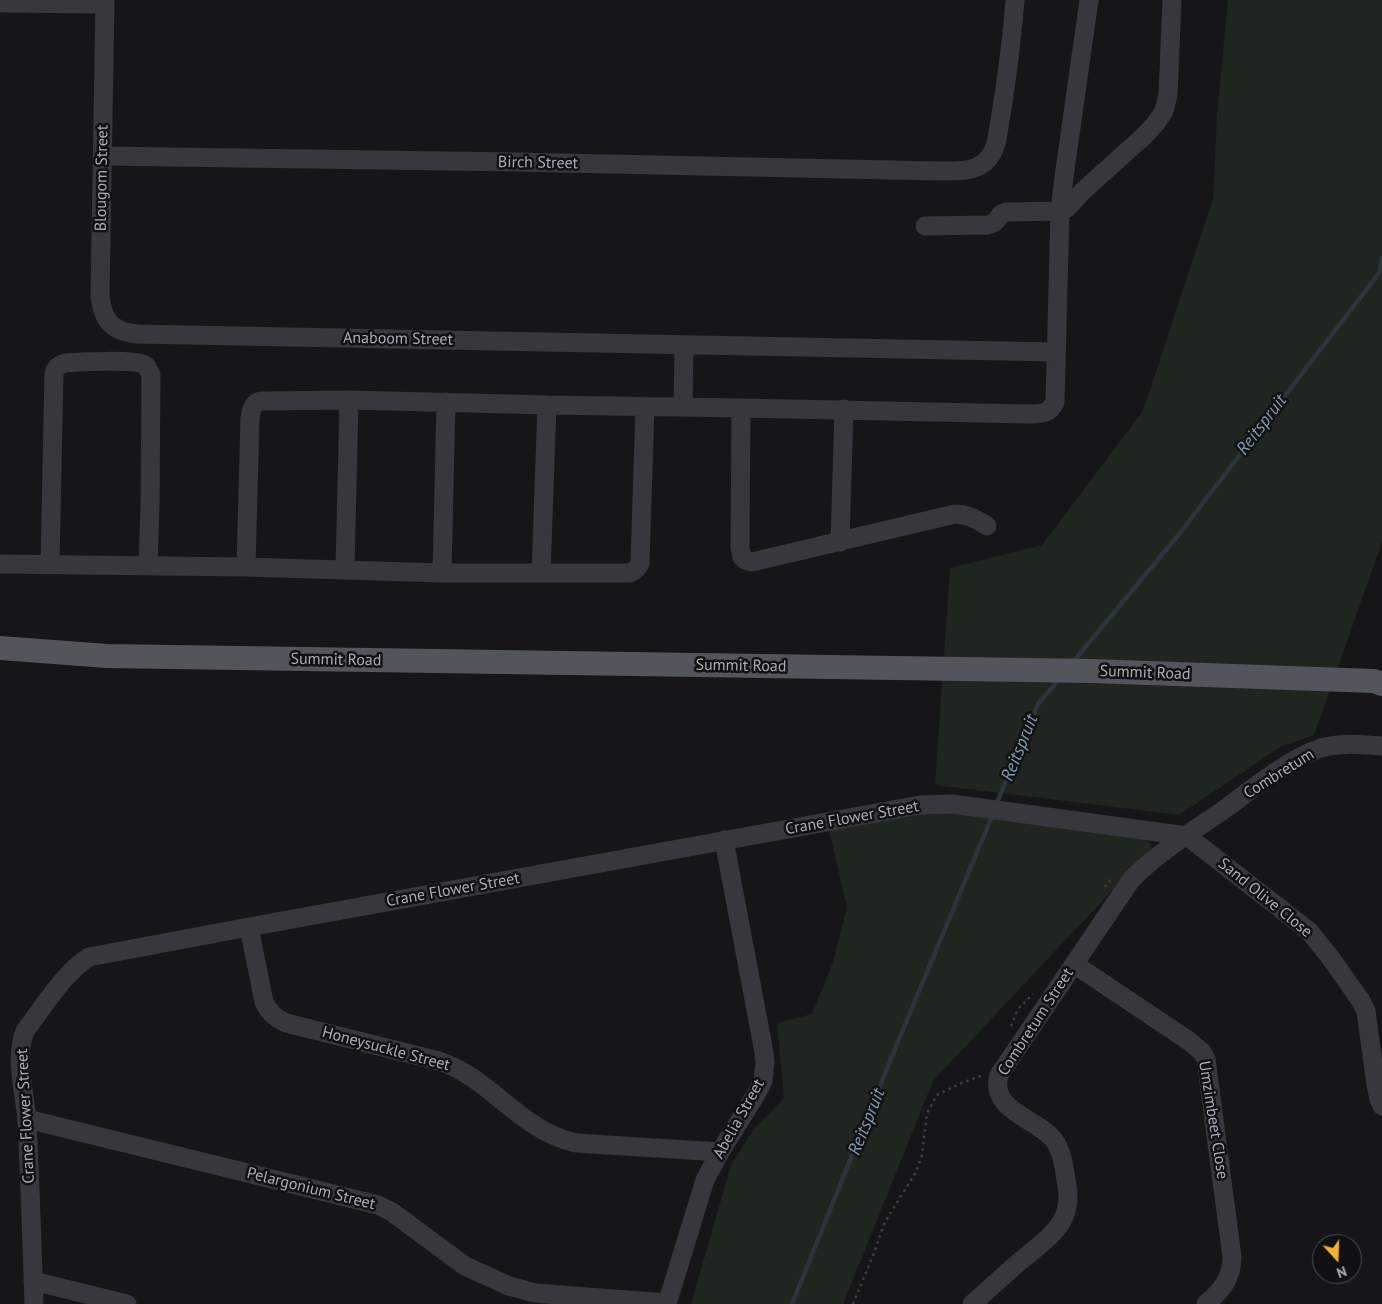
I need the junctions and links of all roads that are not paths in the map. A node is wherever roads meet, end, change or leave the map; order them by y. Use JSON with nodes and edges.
{"nodes":[{"id":1,"x":1015,"y":0,"type":"edge"},
{"id":2,"x":1089,"y":0,"type":"edge"},
{"id":3,"x":1172,"y":0,"type":"edge"},
{"id":4,"x":105,"y":2,"type":"edge"},
{"id":5,"x":0,"y":3,"type":"edge"},
{"id":6,"x":102,"y":156,"type":"junction"},
{"id":7,"x":1060,"y":211,"type":"junction"},
{"id":8,"x":926,"y":226,"type":"dead end"},
{"id":9,"x":137,"y":334,"type":"joint"},
{"id":10,"x":684,"y":345,"type":"junction"},
{"id":11,"x":1055,"y":352,"type":"junction"},
{"id":12,"x":349,"y":400,"type":"junction"},
{"id":13,"x":446,"y":402,"type":"junction"},
{"id":14,"x":547,"y":405,"type":"junction"},
{"id":15,"x":645,"y":406,"type":"junction"},
{"id":16,"x":683,"y":407,"type":"junction"},
{"id":17,"x":741,"y":408,"type":"junction"},
{"id":18,"x":844,"y":410,"type":"junction"},
{"id":19,"x":987,"y":526,"type":"dead end"},
{"id":20,"x":840,"y":542,"type":"junction"},
{"id":21,"x":0,"y":564,"type":"edge"},
{"id":22,"x":50,"y":564,"type":"junction"},
{"id":23,"x":148,"y":566,"type":"junction"},
{"id":24,"x":246,"y":567,"type":"junction"},
{"id":25,"x":345,"y":570,"type":"junction"},
{"id":26,"x":442,"y":572,"type":"junction"},
{"id":27,"x":541,"y":573,"type":"junction"},
{"id":28,"x":0,"y":648,"type":"edge"},
{"id":29,"x":107,"y":656,"type":"junction"},
{"id":30,"x":0,"y":663,"type":"edge"},
{"id":31,"x":1379,"y":681,"type":"edge"},
{"id":32,"x":1382,"y":746,"type":"edge"},
{"id":33,"x":1187,"y":836,"type":"junction"},
{"id":34,"x":724,"y":840,"type":"junction"},
{"id":35,"x":250,"y":927,"type":"junction"},
{"id":36,"x":1074,"y":964,"type":"junction"},
{"id":37,"x":1382,"y":1106,"type":"edge"},
{"id":38,"x":27,"y":1119,"type":"junction"},
{"id":39,"x":720,"y":1152,"type":"junction"},
{"id":40,"x":33,"y":1281,"type":"junction"},
{"id":41,"x":667,"y":1303,"type":"edge"},
{"id":42,"x":34,"y":1304,"type":"edge"},
{"id":43,"x":127,"y":1304,"type":"edge"},
{"id":44,"x":972,"y":1304,"type":"edge"},
{"id":45,"x":1206,"y":1304,"type":"edge"}],
"edges":[{"from":1,"to":6,"type":"street","name":"Birch Street"},
{"from":2,"to":7,"type":"street"},
{"from":3,"to":7,"type":"street"},
{"from":4,"to":5,"type":"street"},
{"from":4,"to":6,"type":"street","name":"Blougom Street"},
{"from":6,"to":9,"type":"street","name":"Blougom Street"},
{"from":7,"to":8,"type":"street"},
{"from":7,"to":11,"type":"street"},
{"from":9,"to":10,"type":"street","name":"Anaboom Street"},
{"from":10,"to":11,"type":"street","name":"Anaboom Street"},
{"from":10,"to":16,"type":"street"},
{"from":11,"to":18,"type":"street"},
{"from":12,"to":13,"type":"street"},
{"from":12,"to":24,"type":"street"},
{"from":12,"to":25,"type":"street"},
{"from":13,"to":14,"type":"street"},
{"from":13,"to":26,"type":"street"},
{"from":14,"to":15,"type":"street"},
{"from":14,"to":27,"type":"street"},
{"from":15,"to":16,"type":"street"},
{"from":15,"to":27,"type":"street"},
{"from":16,"to":17,"type":"street"},
{"from":17,"to":18,"type":"street"},
{"from":17,"to":20,"type":"street"},
{"from":18,"to":20,"type":"street"},
{"from":19,"to":20,"type":"street"},
{"from":21,"to":22,"type":"street"},
{"from":22,"to":23,"type":"street"},
{"from":22,"to":23,"type":"street"},
{"from":23,"to":24,"type":"street"},
{"from":24,"to":25,"type":"street"},
{"from":25,"to":26,"type":"street"},
{"from":26,"to":27,"type":"street"},
{"from":28,"to":29,"type":"main road","name":"Summit Road"},
{"from":29,"to":30,"type":"main road","name":"Summit Road"},
{"from":29,"to":31,"type":"main road","name":"Summit Road"},
{"from":32,"to":33,"type":"street","name":"Combretum"},
{"from":33,"to":34,"type":"street","name":"Crane Flower Street"},
{"from":33,"to":36,"type":"street","name":"Combretum Street"},
{"from":33,"to":37,"type":"street","name":"Sand Olive Close"},
{"from":34,"to":35,"type":"street","name":"Crane Flower Street"},
{"from":34,"to":39,"type":"street","name":"Abelia Street"},
{"from":35,"to":38,"type":"street","name":"Crane Flower Street"},
{"from":35,"to":39,"type":"street","name":"Honeysuckle Street"},
{"from":36,"to":44,"type":"street","name":"Combretum Street"},
{"from":36,"to":45,"type":"street","name":"Umzimbeet Close"},
{"from":38,"to":40,"type":"street","name":"Crane Flower Street"},
{"from":38,"to":41,"type":"street","name":"Pelargonium Street"},
{"from":39,"to":41,"type":"street","name":"Abelia Street"},
{"from":40,"to":42,"type":"street","name":"Crane Flower Street"},
{"from":40,"to":43,"type":"street"}]}
